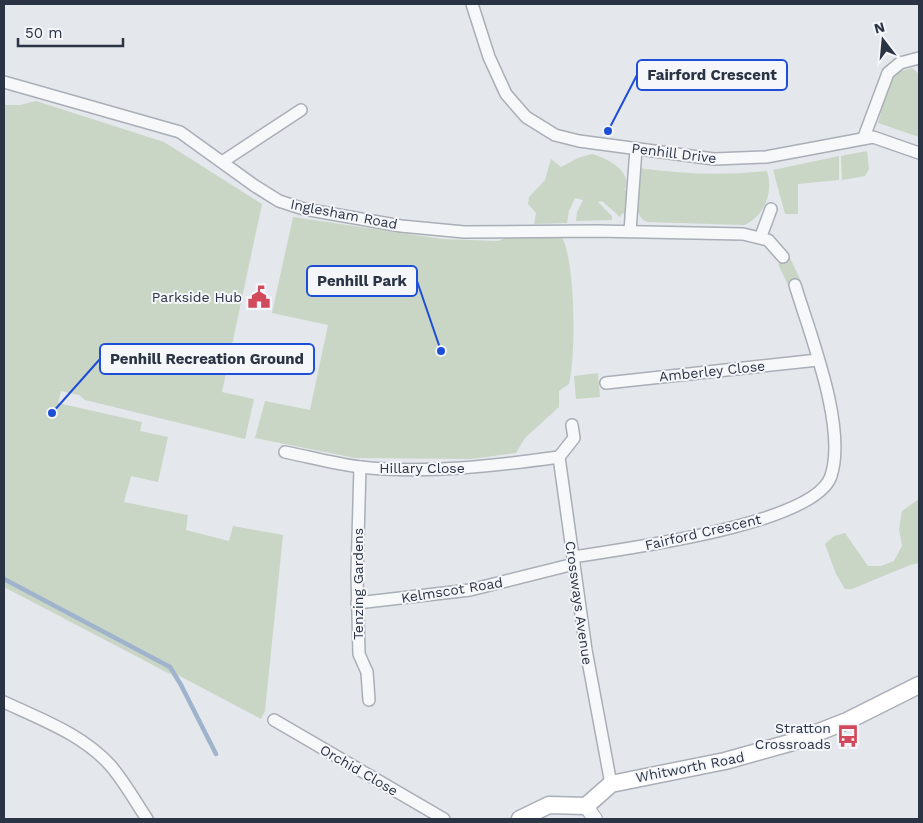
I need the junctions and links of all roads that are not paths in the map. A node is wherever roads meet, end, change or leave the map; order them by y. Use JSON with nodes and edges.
{"nodes":[{"id":1,"x":472,"y":4,"type":"edge"},
{"id":2,"x":919,"y":58,"type":"edge"},
{"id":3,"x":4,"y":82,"type":"edge"},
{"id":4,"x":301,"y":110,"type":"dead end"},
{"id":5,"x":864,"y":138,"type":"junction"},
{"id":6,"x":636,"y":149,"type":"junction"},
{"id":7,"x":919,"y":153,"type":"edge"},
{"id":8,"x":222,"y":162,"type":"junction"},
{"id":9,"x":771,"y":209,"type":"dead end"},
{"id":10,"x":630,"y":231,"type":"junction"},
{"id":11,"x":761,"y":236,"type":"junction"},
{"id":12,"x":784,"y":257,"type":"dead end"},
{"id":13,"x":795,"y":285,"type":"dead end"},
{"id":14,"x":818,"y":360,"type":"junction"},
{"id":15,"x":606,"y":382,"type":"dead end"},
{"id":16,"x":572,"y":425,"type":"dead end"},
{"id":17,"x":285,"y":452,"type":"dead end"},
{"id":18,"x":559,"y":457,"type":"junction"},
{"id":19,"x":360,"y":467,"type":"junction"},
{"id":20,"x":573,"y":561,"type":"junction"},
{"id":21,"x":357,"y":603,"type":"junction"},
{"id":22,"x":919,"y":685,"type":"edge"},
{"id":23,"x":369,"y":700,"type":"dead end"},
{"id":24,"x":4,"y":702,"type":"edge"},
{"id":25,"x":274,"y":720,"type":"dead end"},
{"id":26,"x":611,"y":784,"type":"junction"},
{"id":27,"x":590,"y":813,"type":"edge"},
{"id":28,"x":147,"y":819,"type":"edge"},
{"id":29,"x":444,"y":819,"type":"edge"},
{"id":30,"x":520,"y":819,"type":"edge"}],
"edges":[{"from":1,"to":6,"type":"street","name":"Penhill Drive"},
{"from":2,"to":5,"type":"street"},
{"from":3,"to":8,"type":"street","name":"Inglesham Road"},
{"from":4,"to":8,"type":"street"},
{"from":5,"to":6,"type":"street","name":"Penhill Drive"},
{"from":5,"to":7,"type":"street","name":"Penhill Drive"},
{"from":6,"to":10,"type":"street"},
{"from":8,"to":10,"type":"street","name":"Inglesham Road"},
{"from":9,"to":11,"type":"street"},
{"from":10,"to":11,"type":"street"},
{"from":11,"to":12,"type":"street"},
{"from":13,"to":14,"type":"street","name":"Fairford Crescent"},
{"from":14,"to":15,"type":"street","name":"Amberley Close"},
{"from":14,"to":20,"type":"street","name":"Fairford Crescent"},
{"from":16,"to":18,"type":"street"},
{"from":17,"to":19,"type":"street","name":"Hillary Close"},
{"from":18,"to":19,"type":"street","name":"Hillary Close"},
{"from":18,"to":20,"type":"street","name":"Crossways Avenue"},
{"from":19,"to":21,"type":"street","name":"Tenzing Gardens"},
{"from":20,"to":21,"type":"street","name":"Kelmscot Road"},
{"from":20,"to":26,"type":"street","name":"Crossways Avenue"},
{"from":21,"to":23,"type":"street","name":"Tenzing Gardens"},
{"from":22,"to":26,"type":"main road","name":"Whitworth Road"},
{"from":24,"to":28,"type":"street"},
{"from":25,"to":29,"type":"street","name":"Orchid Close"},
{"from":26,"to":27,"type":"main road","name":"Whitworth Road"},
{"from":27,"to":30,"type":"main road","name":"Whitworth Road"}]}
